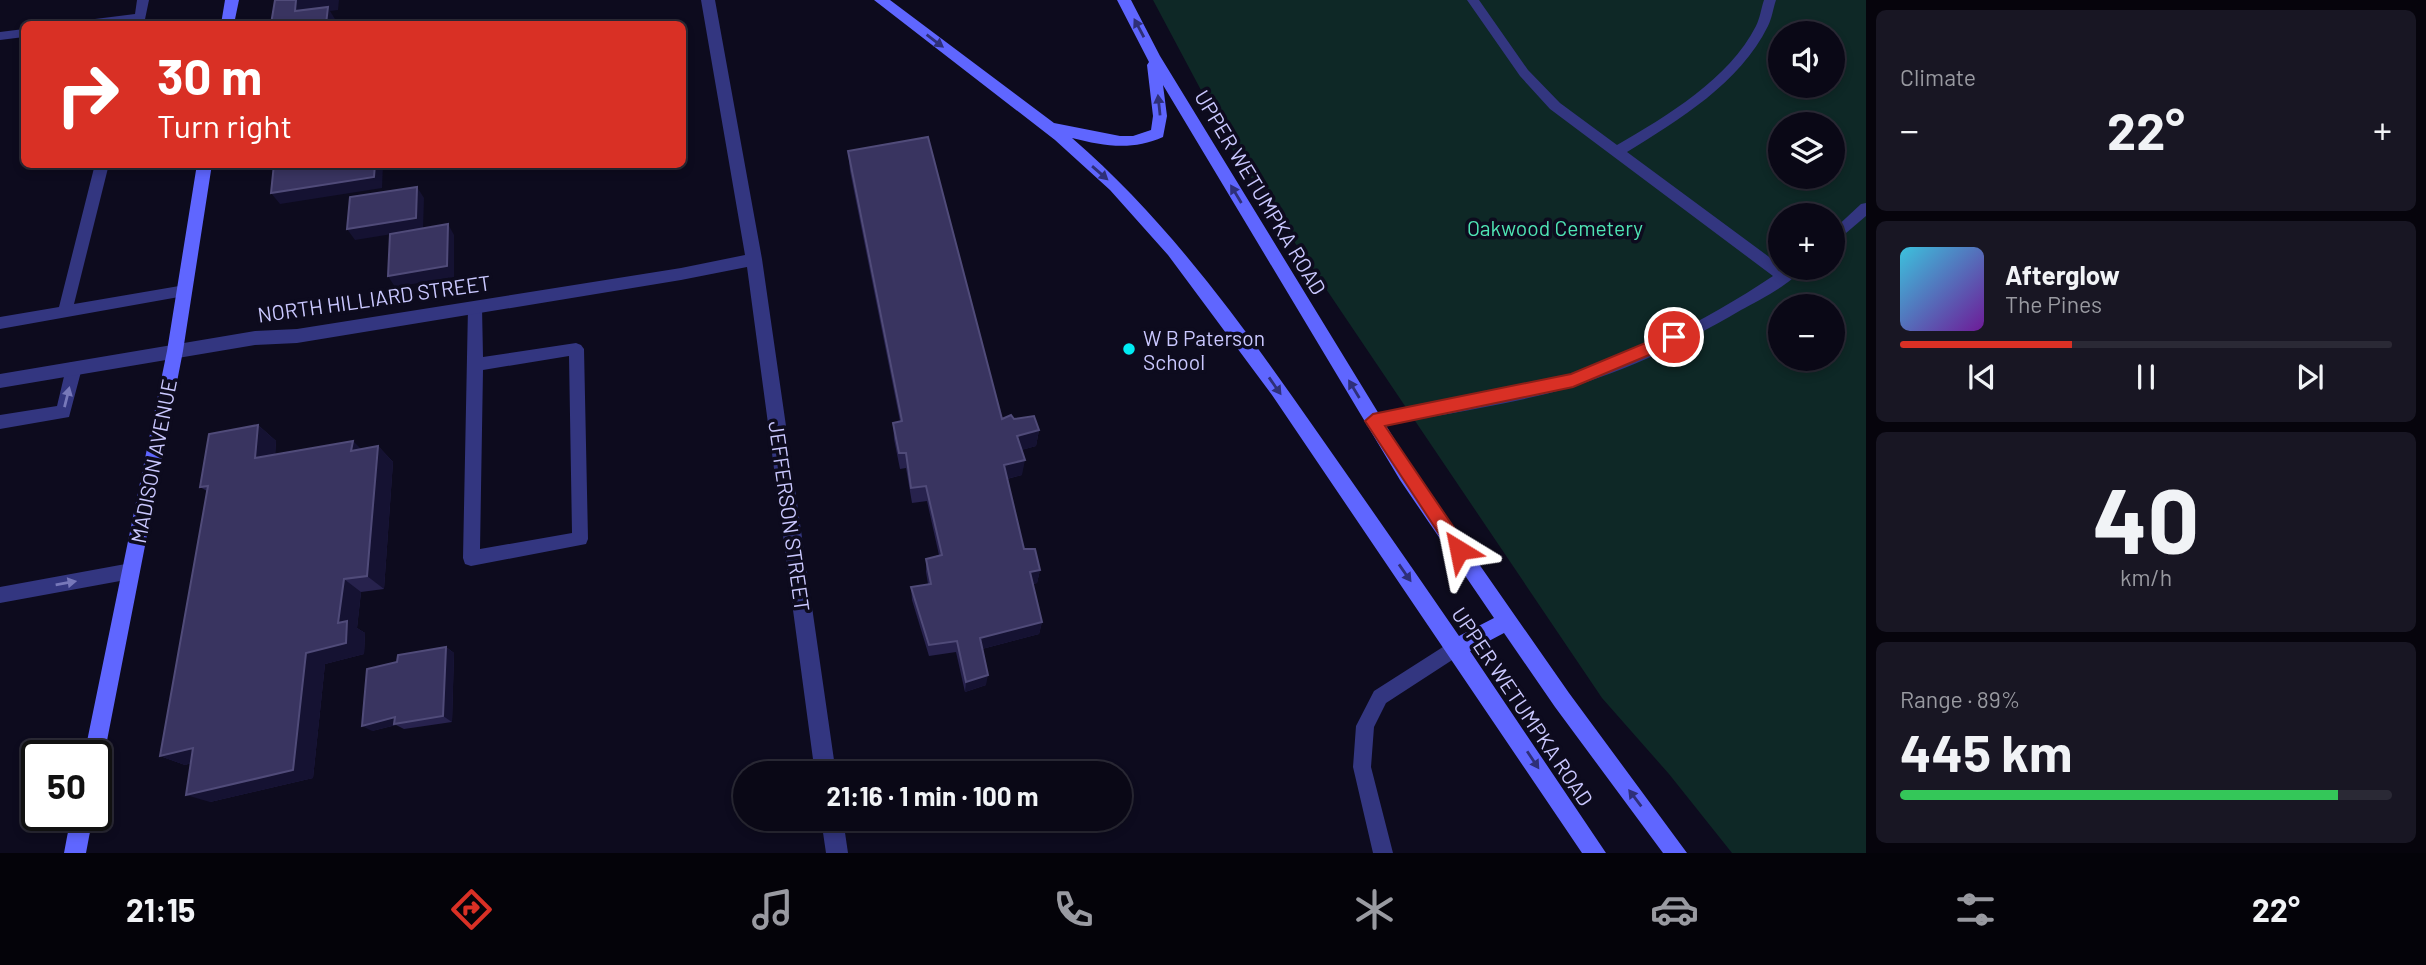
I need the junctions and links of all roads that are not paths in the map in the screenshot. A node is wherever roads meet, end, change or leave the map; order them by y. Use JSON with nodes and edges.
{"nodes":[{"id":1,"x":144,"y":0,"type":"edge"},
{"id":2,"x":232,"y":0,"type":"edge"},
{"id":3,"x":708,"y":0,"type":"edge"},
{"id":4,"x":881,"y":0,"type":"edge"},
{"id":5,"x":1124,"y":0,"type":"edge"},
{"id":6,"x":1473,"y":0,"type":"edge"},
{"id":7,"x":1770,"y":0,"type":"edge"},
{"id":8,"x":139,"y":21,"type":"edge"},
{"id":9,"x":228,"y":21,"type":"edge"},
{"id":10,"x":21,"y":33,"type":"edge"},
{"id":11,"x":0,"y":36,"type":"edge"},
{"id":12,"x":1153,"y":56,"type":"junction"},
{"id":13,"x":1048,"y":128,"type":"junction"},
{"id":14,"x":1617,"y":152,"type":"junction"},
{"id":15,"x":101,"y":168,"type":"edge"},
{"id":16,"x":204,"y":168,"type":"edge"},
{"id":17,"x":1866,"y":208,"type":"edge"},
{"id":18,"x":1845,"y":228,"type":"edge"},
{"id":19,"x":1768,"y":257,"type":"edge"},
{"id":20,"x":754,"y":259,"type":"junction"},
{"id":21,"x":1779,"y":280,"type":"edge"},
{"id":22,"x":185,"y":291,"type":"junction"},
{"id":23,"x":475,"y":307,"type":"junction"},
{"id":24,"x":65,"y":312,"type":"junction"},
{"id":25,"x":0,"y":323,"type":"edge"},
{"id":26,"x":175,"y":351,"type":"junction"},
{"id":27,"x":476,"y":365,"type":"junction"},
{"id":28,"x":74,"y":368,"type":"junction"},
{"id":29,"x":0,"y":381,"type":"edge"},
{"id":30,"x":1373,"y":421,"type":"junction"},
{"id":31,"x":0,"y":422,"type":"edge"},
{"id":32,"x":131,"y":571,"type":"junction"},
{"id":33,"x":0,"y":595,"type":"edge"},
{"id":34,"x":1508,"y":621,"type":"junction"},
{"id":35,"x":1457,"y":647,"type":"junction"},
{"id":36,"x":97,"y":740,"type":"edge"},
{"id":37,"x":824,"y":761,"type":"edge"},
{"id":38,"x":79,"y":831,"type":"edge"},
{"id":39,"x":834,"y":831,"type":"edge"},
{"id":40,"x":75,"y":853,"type":"edge"},
{"id":41,"x":837,"y":853,"type":"edge"},
{"id":42,"x":1383,"y":853,"type":"edge"},
{"id":43,"x":1595,"y":853,"type":"edge"},
{"id":44,"x":1676,"y":853,"type":"edge"}],
"edges":[{"from":1,"to":8,"type":"lane"},
{"from":2,"to":9,"type":"main road"},
{"from":3,"to":20,"type":"street","name":"JEFFERSON STREET"},
{"from":4,"to":13,"type":"main road","name":"UPPER WETUMPKA ROAD","one_way":true},
{"from":12,"to":5,"type":"main road","name":"UPPER WETUMPKA ROAD","one_way":true},
{"from":6,"to":14,"type":"lane"},
{"from":7,"to":14,"type":"lane"},
{"from":10,"to":11,"type":"lane"},
{"from":13,"to":12,"type":"main road","one_way":true},
{"from":30,"to":12,"type":"main road","name":"UPPER WETUMPKA ROAD","one_way":true},
{"from":13,"to":35,"type":"main road","name":"UPPER WETUMPKA ROAD","one_way":true},
{"from":14,"to":19,"type":"lane"},
{"from":15,"to":24,"type":"lane"},
{"from":16,"to":22,"type":"main road","name":"MADISON AVENUE"},
{"from":17,"to":18,"type":"lane"},
{"from":20,"to":23,"type":"street","name":"NORTH HILLIARD STREET"},
{"from":20,"to":37,"type":"street","name":"JEFFERSON STREET"},
{"from":21,"to":30,"type":"lane"},
{"from":22,"to":24,"type":"lane"},
{"from":22,"to":26,"type":"main road","name":"MADISON AVENUE"},
{"from":23,"to":26,"type":"street","name":"NORTH HILLIARD STREET"},
{"from":23,"to":27,"type":"lane"},
{"from":24,"to":25,"type":"lane"},
{"from":26,"to":28,"type":"street","name":"NORTH HILLIARD STREET"},
{"from":26,"to":32,"type":"main road","name":"MADISON AVENUE"},
{"from":27,"to":27,"type":"lane"},
{"from":28,"to":29,"type":"street","name":"NORTH HILLIARD STREET"},
{"from":31,"to":28,"type":"lane","one_way":true},
{"from":30,"to":34,"type":"main road","name":"UPPER WETUMPKA ROAD"},
{"from":33,"to":32,"type":"lane","one_way":true},
{"from":32,"to":36,"type":"main road","name":"MADISON AVENUE"},
{"from":34,"to":35,"type":"main road"},
{"from":44,"to":34,"type":"main road","name":"UPPER WETUMPKA ROAD","one_way":true},
{"from":35,"to":42,"type":"lane"},
{"from":35,"to":43,"type":"main road","name":"UPPER WETUMPKA ROAD","one_way":true},
{"from":38,"to":40,"type":"main road"},
{"from":39,"to":41,"type":"street"}]}
